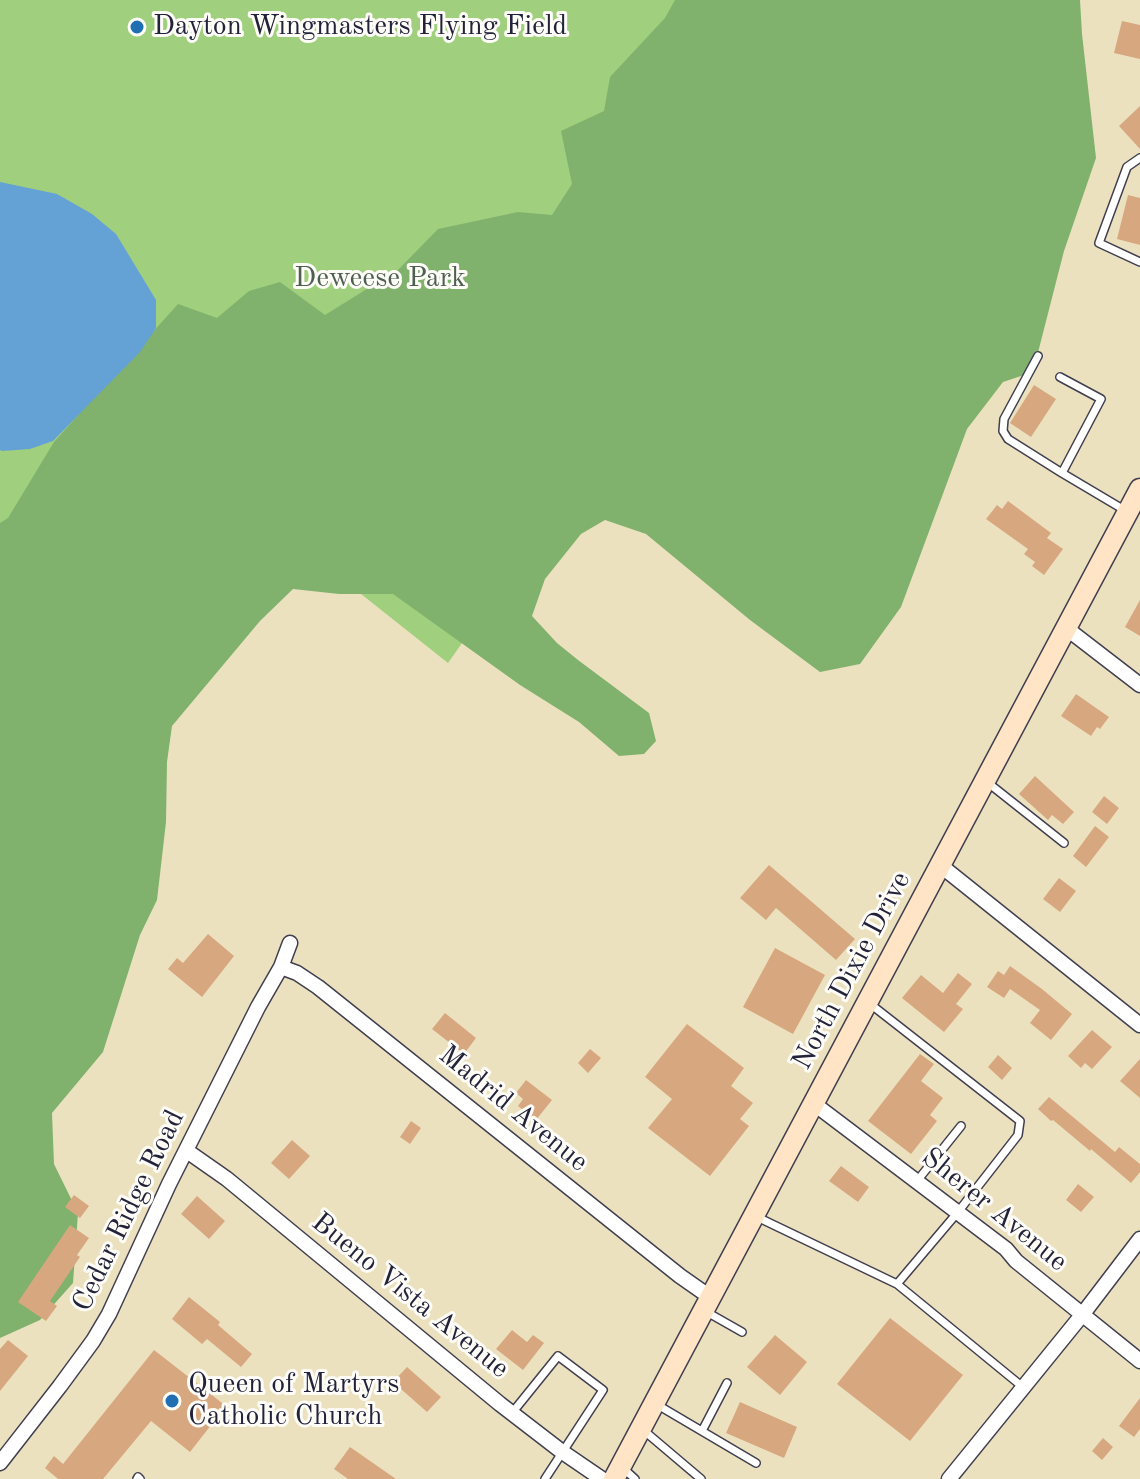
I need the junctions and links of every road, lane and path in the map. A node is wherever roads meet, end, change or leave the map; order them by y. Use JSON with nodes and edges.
{"nodes":[{"id":1,"x":1140,"y":158,"type":"edge"},
{"id":2,"x":1140,"y":262,"type":"edge"},
{"id":3,"x":1038,"y":356,"type":"dead end"},
{"id":4,"x":1060,"y":377,"type":"dead end"},
{"id":5,"x":1062,"y":473,"type":"junction"},
{"id":6,"x":1140,"y":489,"type":"edge"},
{"id":7,"x":1128,"y":512,"type":"junction"},
{"id":8,"x":1066,"y":628,"type":"junction"},
{"id":9,"x":1140,"y":685,"type":"edge"},
{"id":10,"x":985,"y":781,"type":"junction"},
{"id":11,"x":1064,"y":843,"type":"dead end"},
{"id":12,"x":940,"y":865,"type":"junction"},
{"id":13,"x":290,"y":943,"type":"dead end"},
{"id":14,"x":281,"y":967,"type":"junction"},
{"id":15,"x":867,"y":1002,"type":"junction"},
{"id":16,"x":1140,"y":1025,"type":"edge"},
{"id":17,"x":813,"y":1103,"type":"junction"},
{"id":18,"x":961,"y":1126,"type":"dead end"},
{"id":19,"x":187,"y":1151,"type":"junction"},
{"id":20,"x":917,"y":1181,"type":"junction"},
{"id":21,"x":958,"y":1212,"type":"junction"},
{"id":22,"x":753,"y":1216,"type":"junction"},
{"id":23,"x":1140,"y":1239,"type":"edge"},
{"id":24,"x":897,"y":1284,"type":"junction"},
{"id":25,"x":707,"y":1303,"type":"junction"},
{"id":26,"x":1082,"y":1315,"type":"junction"},
{"id":27,"x":742,"y":1332,"type":"dead end"},
{"id":28,"x":1140,"y":1361,"type":"edge"},
{"id":29,"x":727,"y":1383,"type":"dead end"},
{"id":30,"x":1024,"y":1388,"type":"junction"},
{"id":31,"x":655,"y":1403,"type":"junction"},
{"id":32,"x":512,"y":1413,"type":"junction"},
{"id":33,"x":641,"y":1429,"type":"junction"},
{"id":34,"x":702,"y":1431,"type":"junction"},
{"id":35,"x":561,"y":1451,"type":"junction"},
{"id":36,"x":0,"y":1463,"type":"edge"},
{"id":37,"x":756,"y":1463,"type":"dead end"},
{"id":38,"x":623,"y":1475,"type":"edge"},
{"id":39,"x":545,"y":1479,"type":"edge"},
{"id":40,"x":602,"y":1479,"type":"edge"},
{"id":41,"x":701,"y":1479,"type":"edge"},
{"id":42,"x":949,"y":1479,"type":"edge"}],
"edges":[{"from":1,"to":2,"type":"lane"},
{"from":3,"to":5,"type":"lane"},
{"from":4,"to":5,"type":"lane"},
{"from":5,"to":7,"type":"lane"},
{"from":6,"to":7,"type":"main road","name":"North Dixie Drive"},
{"from":7,"to":8,"type":"main road","name":"North Dixie Drive"},
{"from":8,"to":9,"type":"street"},
{"from":8,"to":10,"type":"main road","name":"North Dixie Drive"},
{"from":10,"to":11,"type":"lane"},
{"from":10,"to":12,"type":"main road","name":"North Dixie Drive"},
{"from":12,"to":15,"type":"main road","name":"North Dixie Drive"},
{"from":12,"to":16,"type":"street"},
{"from":13,"to":14,"type":"street","name":"Cedar Ridge Road"},
{"from":14,"to":19,"type":"street","name":"Cedar Ridge Road"},
{"from":14,"to":25,"type":"street","name":"Madrid Avenue"},
{"from":15,"to":17,"type":"main road","name":"North Dixie Drive"},
{"from":15,"to":21,"type":"lane"},
{"from":17,"to":20,"type":"street","name":"Sherer Avenue"},
{"from":17,"to":22,"type":"main road","name":"North Dixie Drive"},
{"from":18,"to":20,"type":"lane"},
{"from":19,"to":32,"type":"street","name":"Bueno Vista Avenue"},
{"from":19,"to":36,"type":"street","name":"Cedar Ridge Road"},
{"from":20,"to":21,"type":"street","name":"Sherer Avenue"},
{"from":21,"to":24,"type":"lane"},
{"from":21,"to":26,"type":"street","name":"Sherer Avenue"},
{"from":22,"to":24,"type":"lane"},
{"from":22,"to":25,"type":"main road","name":"North Dixie Drive"},
{"from":23,"to":26,"type":"street"},
{"from":24,"to":30,"type":"lane"},
{"from":25,"to":27,"type":"lane"},
{"from":25,"to":31,"type":"main road","name":"North Dixie Drive"},
{"from":26,"to":28,"type":"street","name":"Sherer Avenue"},
{"from":26,"to":30,"type":"street"},
{"from":29,"to":34,"type":"lane"},
{"from":30,"to":42,"type":"street"},
{"from":31,"to":33,"type":"main road","name":"North Dixie Drive"},
{"from":31,"to":34,"type":"lane"},
{"from":32,"to":35,"type":"street","name":"Bueno Vista Avenue"},
{"from":32,"to":35,"type":"lane"},
{"from":33,"to":38,"type":"main road","name":"North Dixie Drive"},
{"from":33,"to":41,"type":"lane"},
{"from":34,"to":37,"type":"lane"},
{"from":35,"to":39,"type":"lane"},
{"from":35,"to":40,"type":"street","name":"Bueno Vista Avenue"}]}
